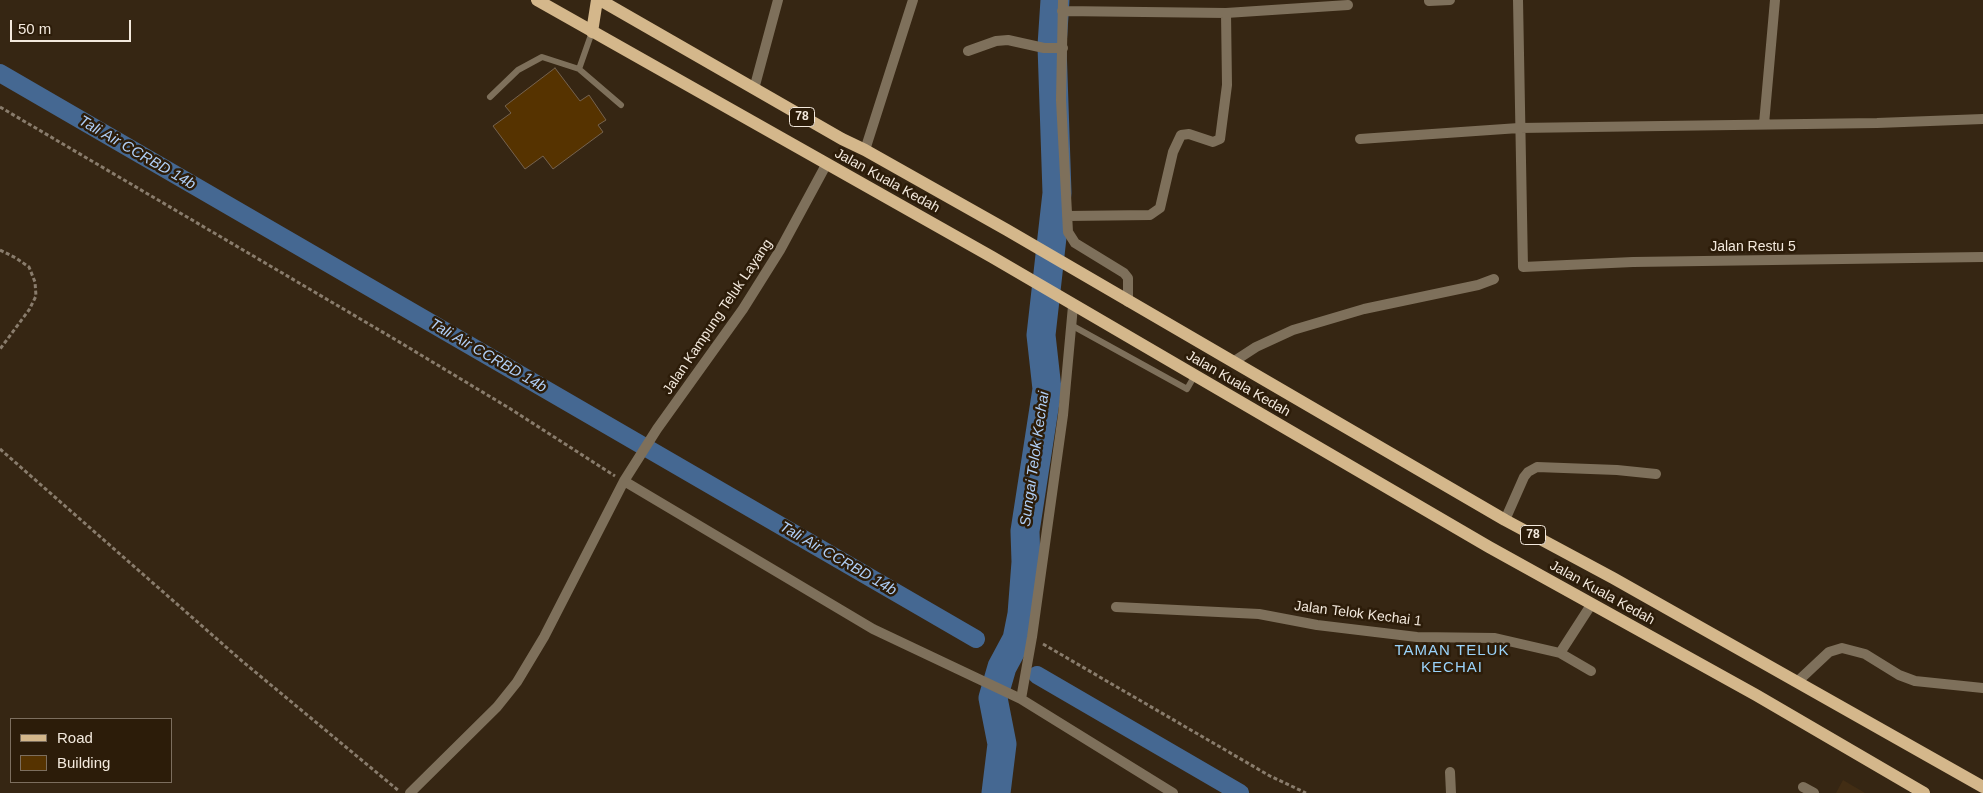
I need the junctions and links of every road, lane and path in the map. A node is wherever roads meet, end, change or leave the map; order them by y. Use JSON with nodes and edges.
{"nodes":[{"id":1,"x":537,"y":0,"type":"edge"},
{"id":2,"x":599,"y":0,"type":"edge"},
{"id":3,"x":778,"y":0,"type":"edge"},
{"id":4,"x":913,"y":0,"type":"edge"},
{"id":5,"x":1450,"y":0,"type":"edge"},
{"id":6,"x":1518,"y":0,"type":"edge"},
{"id":7,"x":1775,"y":0,"type":"edge"},
{"id":8,"x":1429,"y":1,"type":"edge"},
{"id":9,"x":1062,"y":5,"type":"edge"},
{"id":10,"x":1348,"y":5,"type":"dead end"},
{"id":11,"x":1226,"y":13,"type":"junction"},
{"id":12,"x":592,"y":32,"type":"junction"},
{"id":13,"x":1059,"y":48,"type":"junction"},
{"id":14,"x":968,"y":51,"type":"dead end"},
{"id":15,"x":579,"y":69,"type":"junction"},
{"id":16,"x":754,"y":89,"type":"junction"},
{"id":17,"x":490,"y":97,"type":"dead end"},
{"id":18,"x":621,"y":105,"type":"dead end"},
{"id":19,"x":0,"y":107,"type":"edge"},
{"id":20,"x":1983,"y":119,"type":"edge"},
{"id":21,"x":1764,"y":124,"type":"junction"},
{"id":22,"x":1519,"y":128,"type":"junction"},
{"id":23,"x":1360,"y":139,"type":"dead end"},
{"id":24,"x":865,"y":150,"type":"junction"},
{"id":25,"x":826,"y":165,"type":"junction"},
{"id":26,"x":1067,"y":216,"type":"junction"},
{"id":27,"x":0,"y":250,"type":"edge"},
{"id":28,"x":1983,"y":257,"type":"edge"},
{"id":29,"x":1494,"y":279,"type":"dead end"},
{"id":30,"x":1128,"y":302,"type":"junction"},
{"id":31,"x":1071,"y":305,"type":"junction"},
{"id":32,"x":1071,"y":324,"type":"junction"},
{"id":33,"x":0,"y":349,"type":"edge"},
{"id":34,"x":1233,"y":362,"type":"junction"},
{"id":35,"x":1195,"y":375,"type":"junction"},
{"id":36,"x":0,"y":449,"type":"edge"},
{"id":37,"x":1656,"y":474,"type":"dead end"},
{"id":38,"x":624,"y":481,"type":"junction"},
{"id":39,"x":1505,"y":520,"type":"junction"},
{"id":40,"x":1591,"y":605,"type":"junction"},
{"id":41,"x":1116,"y":607,"type":"dead end"},
{"id":42,"x":1032,"y":637,"type":"junction"},
{"id":43,"x":1560,"y":653,"type":"junction"},
{"id":44,"x":1591,"y":671,"type":"dead end"},
{"id":45,"x":1797,"y":682,"type":"junction"},
{"id":46,"x":1983,"y":688,"type":"edge"},
{"id":47,"x":1021,"y":700,"type":"junction"},
{"id":48,"x":1450,"y":772,"type":"dead end"},
{"id":49,"x":1803,"y":787,"type":"dead end"},
{"id":50,"x":1983,"y":787,"type":"edge"},
{"id":51,"x":401,"y":793,"type":"edge"},
{"id":52,"x":410,"y":793,"type":"edge"},
{"id":53,"x":1173,"y":793,"type":"edge"},
{"id":54,"x":1306,"y":793,"type":"edge"},
{"id":55,"x":1451,"y":793,"type":"edge"},
{"id":56,"x":1814,"y":793,"type":"edge"},
{"id":57,"x":1924,"y":793,"type":"edge"}],
"edges":[{"from":1,"to":12,"type":"main road","name":"Jalan Kuala Kedah","number":"78"},
{"from":2,"to":12,"type":"main road"},
{"from":2,"to":16,"type":"main road","name":"Jalan Kuala Kedah","number":"78"},
{"from":3,"to":16,"type":"street"},
{"from":4,"to":24,"type":"street"},
{"from":5,"to":8,"type":"street"},
{"from":6,"to":22,"type":"street"},
{"from":7,"to":21,"type":"street"},
{"from":9,"to":11,"type":"street"},
{"from":9,"to":13,"type":"street"},
{"from":10,"to":11,"type":"street"},
{"from":11,"to":26,"type":"street"},
{"from":12,"to":15,"type":"lane"},
{"from":12,"to":25,"type":"main road","name":"Jalan Kuala Kedah","number":"78"},
{"from":13,"to":14,"type":"street"},
{"from":13,"to":26,"type":"street"},
{"from":15,"to":17,"type":"lane"},
{"from":15,"to":18,"type":"lane"},
{"from":16,"to":24,"type":"main road","name":"Jalan Kuala Kedah","number":"78"},
{"from":19,"to":38,"type":"path"},
{"from":20,"to":21,"type":"street"},
{"from":21,"to":22,"type":"street"},
{"from":22,"to":23,"type":"street"},
{"from":22,"to":28,"type":"street","name":"Jalan Restu 5"},
{"from":24,"to":30,"type":"main road","name":"Jalan Kuala Kedah","number":"78"},
{"from":25,"to":31,"type":"main road","name":"Jalan Kuala Kedah","number":"78"},
{"from":25,"to":38,"type":"street","name":"Jalan Kampung Teluk Layang"},
{"from":26,"to":30,"type":"street"},
{"from":27,"to":33,"type":"path"},
{"from":29,"to":34,"type":"street"},
{"from":30,"to":34,"type":"main road","name":"Jalan Kuala Kedah","number":"78"},
{"from":31,"to":32,"type":"street"},
{"from":31,"to":35,"type":"main road","name":"Jalan Kuala Kedah","number":"78"},
{"from":32,"to":35,"type":"lane"},
{"from":32,"to":42,"type":"street"},
{"from":34,"to":39,"type":"main road","name":"Jalan Kuala Kedah","number":"78"},
{"from":35,"to":40,"type":"main road","name":"Jalan Kuala Kedah","number":"78"},
{"from":36,"to":51,"type":"path"},
{"from":37,"to":39,"type":"street"},
{"from":38,"to":47,"type":"street"},
{"from":38,"to":52,"type":"street","name":"Jalan Kampung Teluk Layang"},
{"from":39,"to":45,"type":"main road","name":"Jalan Kuala Kedah","number":"78"},
{"from":40,"to":43,"type":"street"},
{"from":40,"to":57,"type":"main road","name":"Jalan Kuala Kedah","number":"78"},
{"from":41,"to":43,"type":"street","name":"Jalan Telok Kechai 1"},
{"from":42,"to":47,"type":"street"},
{"from":42,"to":54,"type":"path"},
{"from":43,"to":44,"type":"street","name":"Jalan Telok Kechai 1"},
{"from":45,"to":46,"type":"street"},
{"from":45,"to":50,"type":"main road","name":"Jalan Kuala Kedah","number":"78"},
{"from":47,"to":53,"type":"street"},
{"from":48,"to":55,"type":"street"},
{"from":49,"to":56,"type":"street"}]}
